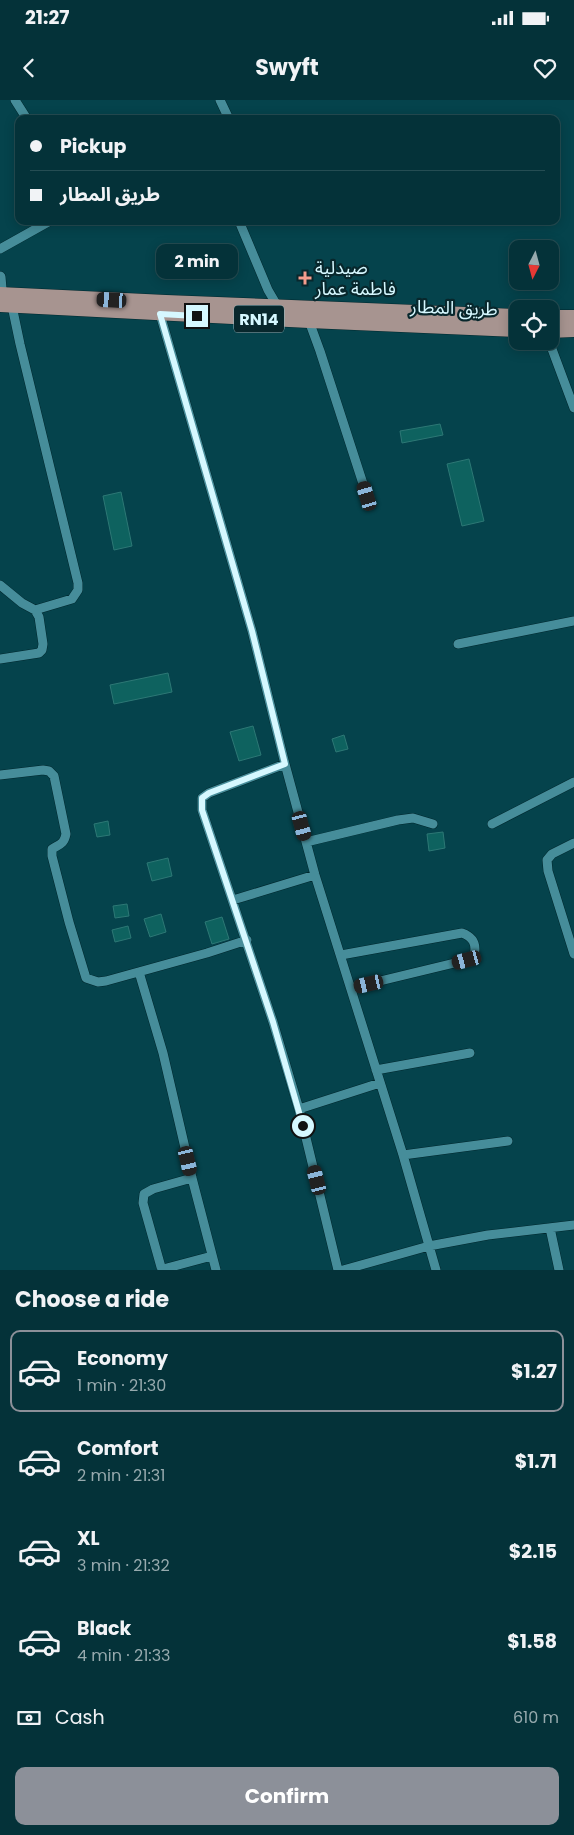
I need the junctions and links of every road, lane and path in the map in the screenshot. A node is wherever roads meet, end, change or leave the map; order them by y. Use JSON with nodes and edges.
{"nodes":[{"id":1,"x":15,"y":100,"type":"edge"},
{"id":2,"x":220,"y":100,"type":"edge"},
{"id":3,"x":25,"y":115,"type":"edge"},
{"id":4,"x":227,"y":115,"type":"edge"},
{"id":5,"x":43,"y":225,"type":"edge"},
{"id":6,"x":241,"y":225,"type":"edge"},
{"id":7,"x":0,"y":249,"type":"edge"},
{"id":8,"x":0,"y":277,"type":"edge"},
{"id":9,"x":3,"y":301,"type":"edge"},
{"id":10,"x":278,"y":307,"type":"junction"},
{"id":11,"x":160,"y":314,"type":"junction"},
{"id":12,"x":509,"y":316,"type":"edge"},
{"id":13,"x":559,"y":317,"type":"edge"},
{"id":14,"x":574,"y":317,"type":"edge"},
{"id":15,"x":443,"y":320,"type":"junction"},
{"id":16,"x":309,"y":321,"type":"junction"},
{"id":17,"x":509,"y":329,"type":"edge"},
{"id":18,"x":559,"y":330,"type":"edge"},
{"id":19,"x":574,"y":330,"type":"edge"},
{"id":20,"x":552,"y":350,"type":"edge"},
{"id":21,"x":574,"y":408,"type":"edge"},
{"id":22,"x":367,"y":496,"type":"dead end"},
{"id":23,"x":0,"y":585,"type":"edge"},
{"id":24,"x":35,"y":610,"type":"junction"},
{"id":25,"x":574,"y":621,"type":"edge"},
{"id":26,"x":458,"y":644,"type":"dead end"},
{"id":27,"x":0,"y":659,"type":"edge"},
{"id":28,"x":285,"y":764,"type":"junction"},
{"id":29,"x":0,"y":775,"type":"edge"},
{"id":30,"x":574,"y":782,"type":"edge"},
{"id":31,"x":433,"y":824,"type":"dead end"},
{"id":32,"x":492,"y":824,"type":"dead end"},
{"id":33,"x":306,"y":842,"type":"junction"},
{"id":34,"x":574,"y":843,"type":"edge"},
{"id":35,"x":315,"y":875,"type":"junction"},
{"id":36,"x":233,"y":900,"type":"junction"},
{"id":37,"x":246,"y":940,"type":"junction"},
{"id":38,"x":574,"y":954,"type":"edge"},
{"id":39,"x":341,"y":955,"type":"junction"},
{"id":40,"x":139,"y":972,"type":"junction"},
{"id":41,"x":351,"y":988,"type":"junction"},
{"id":42,"x":470,"y":1053,"type":"dead end"},
{"id":43,"x":376,"y":1070,"type":"junction"},
{"id":44,"x":380,"y":1083,"type":"junction"},
{"id":45,"x":299,"y":1109,"type":"junction"},
{"id":46,"x":508,"y":1140,"type":"dead end"},
{"id":47,"x":403,"y":1155,"type":"junction"},
{"id":48,"x":192,"y":1178,"type":"junction"},
{"id":49,"x":574,"y":1224,"type":"edge"},
{"id":50,"x":550,"y":1228,"type":"junction"},
{"id":51,"x":429,"y":1246,"type":"junction"},
{"id":52,"x":212,"y":1256,"type":"junction"},
{"id":53,"x":216,"y":1270,"type":"edge"},
{"id":54,"x":338,"y":1270,"type":"edge"},
{"id":55,"x":343,"y":1270,"type":"edge"},
{"id":56,"x":436,"y":1270,"type":"edge"},
{"id":57,"x":559,"y":1270,"type":"edge"}],
"edges":[{"from":1,"to":3,"type":"street"},
{"from":2,"to":4,"type":"street"},
{"from":5,"to":7,"type":"street"},
{"from":6,"to":10,"type":"street"},
{"from":8,"to":9,"type":"street"},
{"from":9,"to":10,"type":"main road","name":"طريق المطار","number":"RN14"},
{"from":9,"to":11,"type":"main road","name":"طريق المطار","number":"RN14"},
{"from":9,"to":24,"type":"street"},
{"from":10,"to":15,"type":"main road","name":"طريق المطار","number":"RN14"},
{"from":11,"to":16,"type":"main road","name":"طريق المطار","number":"RN14"},
{"from":11,"to":28,"type":"street"},
{"from":12,"to":15,"type":"main road","name":"طريق المطار","number":"RN14"},
{"from":13,"to":14,"type":"main road"},
{"from":15,"to":16,"type":"main road","name":"طريق المطار","number":"RN14"},
{"from":15,"to":17,"type":"main road","name":"طريق المطار","number":"RN14"},
{"from":16,"to":22,"type":"street"},
{"from":18,"to":19,"type":"main road"},
{"from":20,"to":21,"type":"street"},
{"from":23,"to":24,"type":"street"},
{"from":24,"to":27,"type":"street"},
{"from":25,"to":26,"type":"street"},
{"from":28,"to":33,"type":"street"},
{"from":28,"to":36,"type":"street"},
{"from":29,"to":40,"type":"street"},
{"from":30,"to":32,"type":"street"},
{"from":31,"to":33,"type":"street"},
{"from":33,"to":35,"type":"street"},
{"from":34,"to":38,"type":"street"},
{"from":35,"to":36,"type":"street"},
{"from":35,"to":39,"type":"street"},
{"from":36,"to":37,"type":"street"},
{"from":37,"to":40,"type":"street"},
{"from":37,"to":45,"type":"street"},
{"from":39,"to":41,"type":"street"},
{"from":39,"to":41,"type":"street"},
{"from":40,"to":48,"type":"street"},
{"from":41,"to":43,"type":"street"},
{"from":42,"to":43,"type":"street"},
{"from":43,"to":44,"type":"street"},
{"from":44,"to":45,"type":"street"},
{"from":44,"to":47,"type":"street"},
{"from":45,"to":54,"type":"street"},
{"from":46,"to":47,"type":"street"},
{"from":47,"to":51,"type":"street"},
{"from":48,"to":52,"type":"street"},
{"from":48,"to":52,"type":"street"},
{"from":49,"to":50,"type":"street"},
{"from":50,"to":51,"type":"street"},
{"from":50,"to":57,"type":"street"},
{"from":51,"to":55,"type":"street"},
{"from":51,"to":56,"type":"street"},
{"from":52,"to":53,"type":"street"}]}
